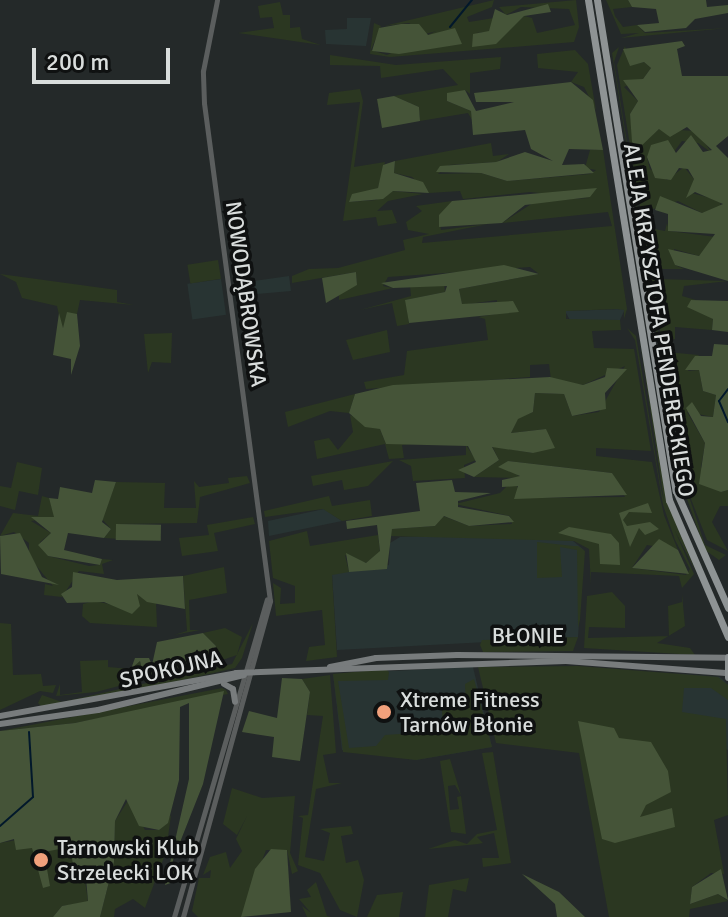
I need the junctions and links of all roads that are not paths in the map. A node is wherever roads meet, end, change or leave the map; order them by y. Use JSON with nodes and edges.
{"nodes":[{"id":1,"x":217,"y":0,"type":"edge"},
{"id":2,"x":588,"y":0,"type":"edge"},
{"id":3,"x":597,"y":0,"type":"edge"},
{"id":4,"x":728,"y":608,"type":"edge"},
{"id":5,"x":728,"y":637,"type":"edge"},
{"id":6,"x":728,"y":658,"type":"edge"},
{"id":7,"x":330,"y":667,"type":"junction"},
{"id":8,"x":727,"y":675,"type":"edge"},
{"id":9,"x":248,"y":676,"type":"junction"},
{"id":10,"x":221,"y":683,"type":"junction"},
{"id":11,"x":235,"y":702,"type":"junction"},
{"id":12,"x":0,"y":716,"type":"edge"},
{"id":13,"x":0,"y":724,"type":"edge"},
{"id":14,"x":174,"y":917,"type":"edge"},
{"id":15,"x":183,"y":917,"type":"edge"}],
"edges":[{"from":1,"to":9,"type":"street","name":"NOWODĄBROWSKA"},
{"from":2,"to":5,"type":"main road","name":"ALEJA KRZYSZTOFA PENDERECKIEGO"},
{"from":3,"to":4,"type":"main road","name":"ALEJA KRZYSZTOFA PENDERECKIEGO"},
{"from":6,"to":7,"type":"main road","name":"BŁONIE"},
{"from":6,"to":8,"type":"main road"},
{"from":7,"to":8,"type":"main road","name":"BŁONIE"},
{"from":7,"to":9,"type":"main road","name":"BŁONIE"},
{"from":9,"to":10,"type":"main road","name":"SPOKOJNA"},
{"from":9,"to":11,"type":"street","name":"NOWODĄBROWSKA"},
{"from":9,"to":12,"type":"main road","name":"SPOKOJNA"},
{"from":9,"to":15,"type":"street","name":"NOWODĄBROWSKA"},
{"from":10,"to":11,"type":"main road"},
{"from":10,"to":13,"type":"main road","name":"SPOKOJNA"},
{"from":11,"to":14,"type":"street","name":"NOWODĄBROWSKA"}]}
